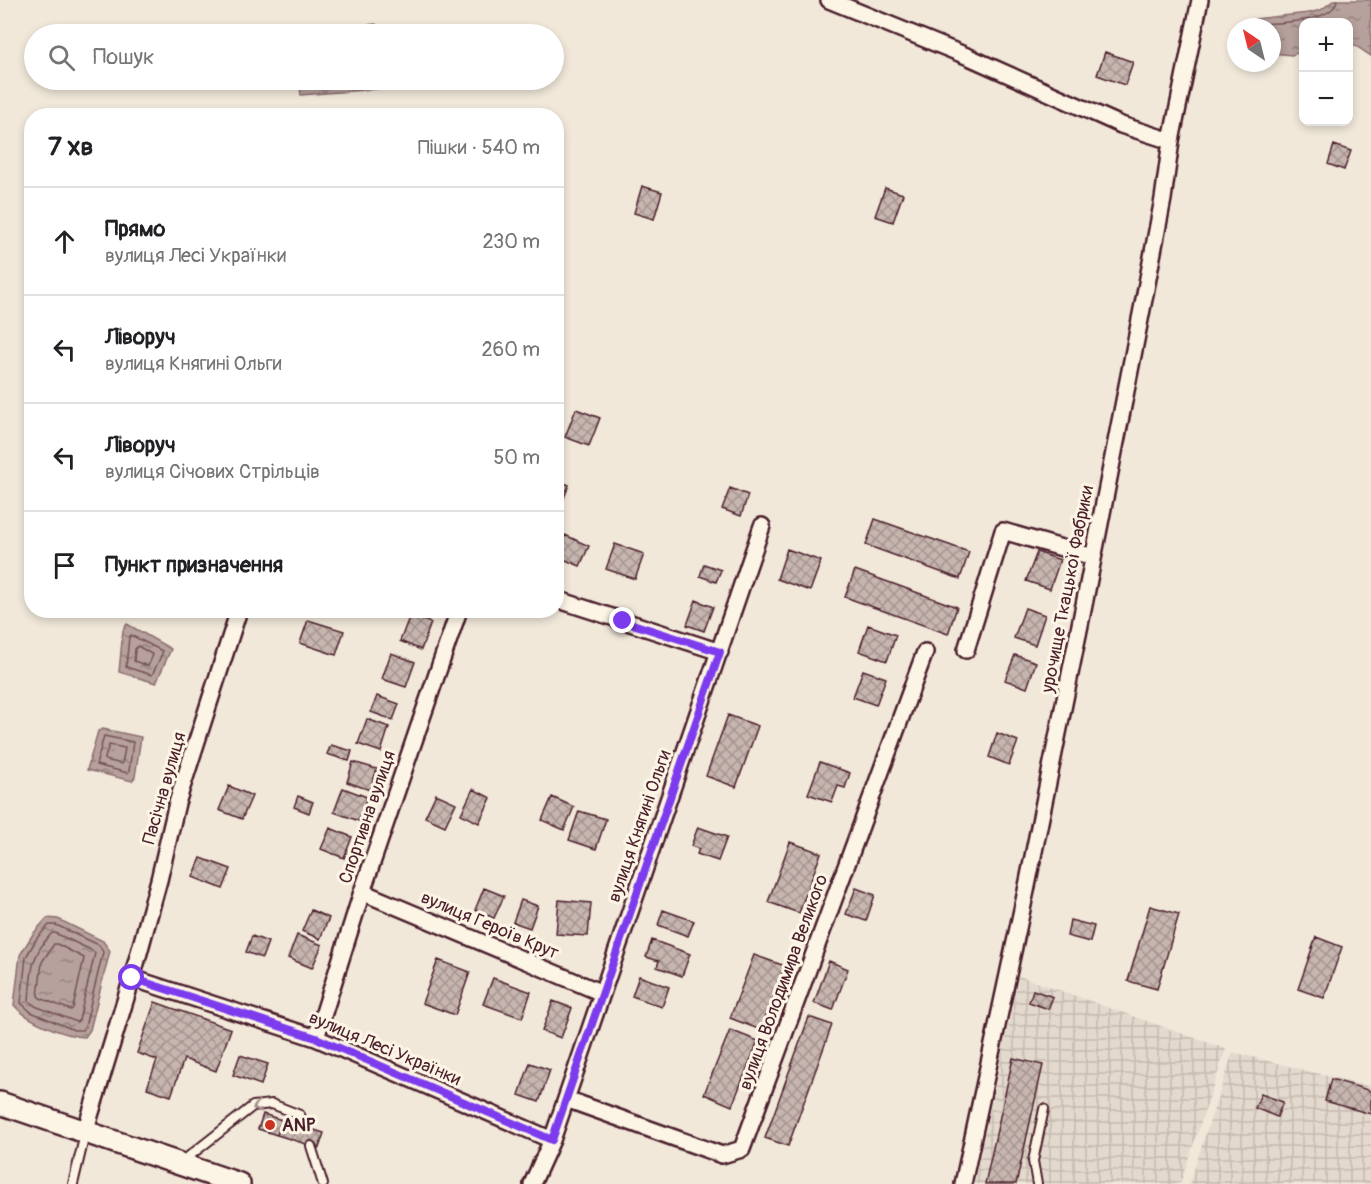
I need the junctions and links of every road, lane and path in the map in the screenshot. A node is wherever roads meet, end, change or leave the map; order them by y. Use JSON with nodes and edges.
{"nodes":[{"id":1,"x":829,"y":0,"type":"edge"},
{"id":2,"x":1200,"y":0,"type":"edge"},
{"id":3,"x":1171,"y":141,"type":"junction"},
{"id":4,"x":762,"y":526,"type":"dead end"},
{"id":5,"x":1093,"y":557,"type":"junction"},
{"id":6,"x":564,"y":602,"type":"edge"},
{"id":7,"x":236,"y":618,"type":"edge"},
{"id":8,"x":456,"y":618,"type":"edge"},
{"id":9,"x":966,"y":650,"type":"dead end"},
{"id":10,"x":720,"y":652,"type":"junction"},
{"id":11,"x":925,"y":652,"type":"dead end"},
{"id":12,"x":362,"y":892,"type":"junction"},
{"id":13,"x":132,"y":978,"type":"junction"},
{"id":14,"x":602,"y":993,"type":"junction"},
{"id":15,"x":316,"y":1038,"type":"junction"},
{"id":16,"x":566,"y":1099,"type":"junction"},
{"id":17,"x":0,"y":1102,"type":"edge"},
{"id":18,"x":1044,"y":1109,"type":"dead end"},
{"id":19,"x":304,"y":1127,"type":"dead end"},
{"id":20,"x":85,"y":1132,"type":"junction"},
{"id":21,"x":552,"y":1140,"type":"junction"},
{"id":22,"x":311,"y":1146,"type":"dead end"},
{"id":23,"x":179,"y":1164,"type":"junction"},
{"id":24,"x":73,"y":1184,"type":"edge"},
{"id":25,"x":238,"y":1184,"type":"edge"},
{"id":26,"x":323,"y":1184,"type":"edge"},
{"id":27,"x":532,"y":1184,"type":"edge"},
{"id":28,"x":963,"y":1184,"type":"edge"},
{"id":29,"x":1037,"y":1184,"type":"edge"}],
"edges":[{"from":1,"to":3,"type":"street"},
{"from":2,"to":3,"type":"street","name":"урочище Ткацької Фабрики"},
{"from":3,"to":5,"type":"street","name":"урочище Ткацької Фабрики"},
{"from":4,"to":10,"type":"street","name":"вулиця Княгині Ольги"},
{"from":5,"to":9,"type":"street"},
{"from":5,"to":28,"type":"street","name":"урочище Ткацької Фабрики"},
{"from":6,"to":10,"type":"street"},
{"from":7,"to":13,"type":"street","name":"Пасічна вулиця"},
{"from":8,"to":12,"type":"street","name":"Спортивна вулиця"},
{"from":10,"to":14,"type":"street","name":"вулиця Княгині Ольги"},
{"from":11,"to":16,"type":"street","name":"вулиця Володимира Великого"},
{"from":12,"to":14,"type":"street","name":"вулиця Героїв Крут"},
{"from":12,"to":15,"type":"street","name":"Спортивна вулиця"},
{"from":13,"to":15,"type":"street","name":"вулиця Лесі Українки"},
{"from":13,"to":20,"type":"street","name":"Пасічна вулиця"},
{"from":14,"to":16,"type":"street","name":"вулиця Княгині Ольги"},
{"from":15,"to":21,"type":"street","name":"вулиця Лесі Українки"},
{"from":16,"to":21,"type":"street","name":"вулиця Княгині Ольги"},
{"from":17,"to":20,"type":"main road"},
{"from":18,"to":29,"type":"lane"},
{"from":19,"to":23,"type":"lane","one_way":true},
{"from":20,"to":23,"type":"main road"},
{"from":20,"to":24,"type":"lane"},
{"from":21,"to":27,"type":"street","name":"вулиця Княгині Ольги"},
{"from":22,"to":26,"type":"lane"},
{"from":23,"to":25,"type":"main road"}]}
